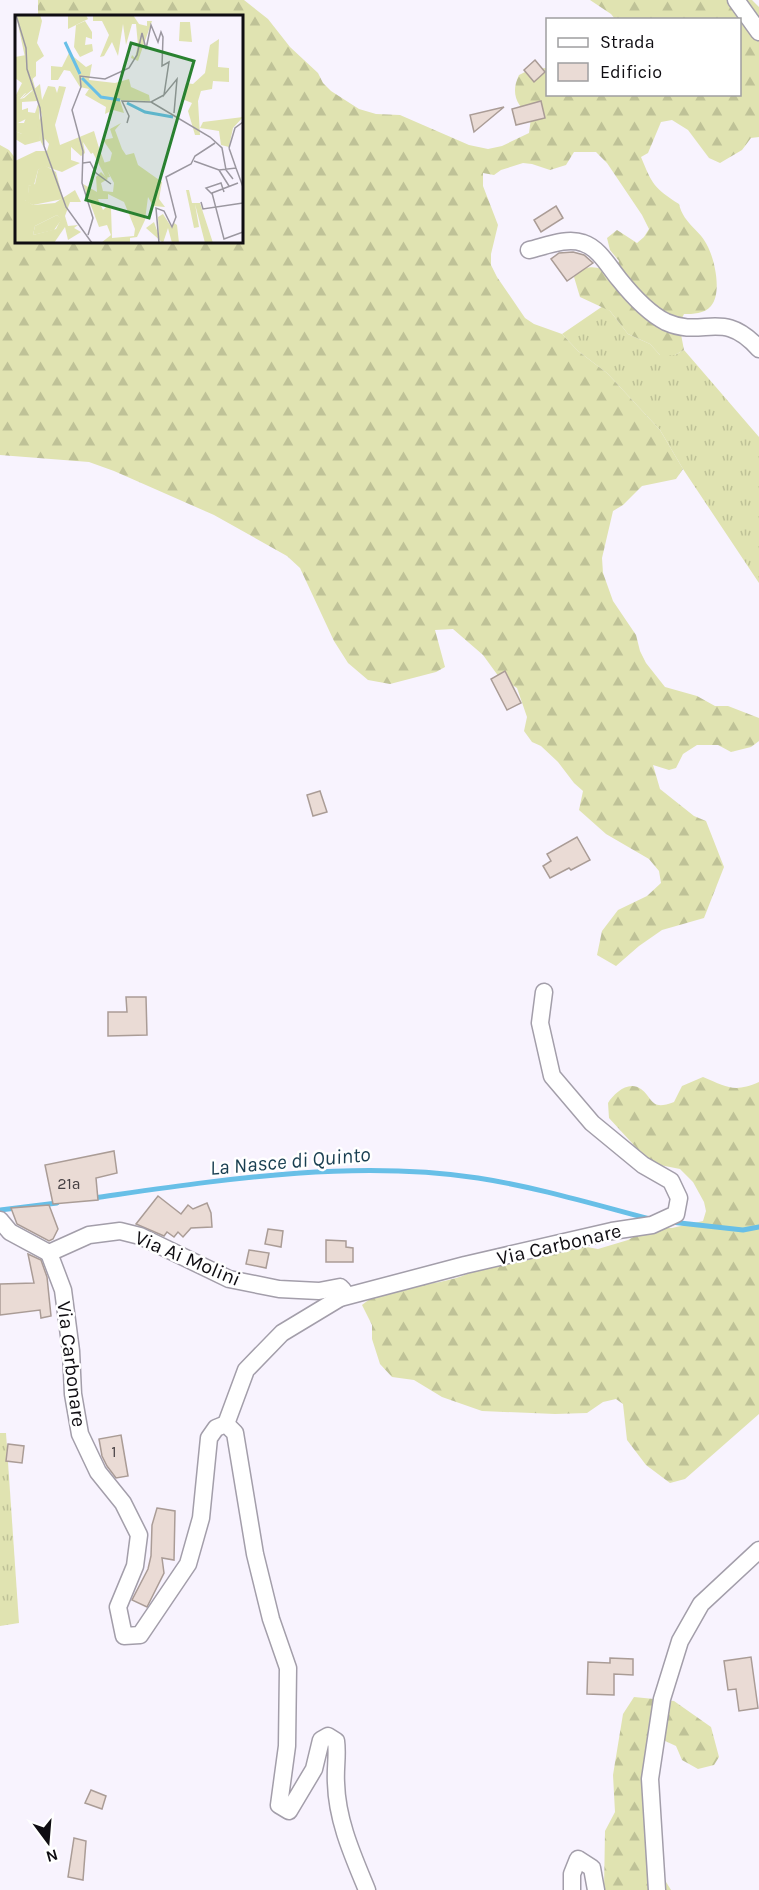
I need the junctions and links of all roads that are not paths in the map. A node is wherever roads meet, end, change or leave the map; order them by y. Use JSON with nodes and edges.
{"nodes":[{"id":1,"x":736,"y":0,"type":"edge"},
{"id":2,"x":759,"y":32,"type":"edge"},
{"id":3,"x":529,"y":250,"type":"dead end"},
{"id":4,"x":759,"y":349,"type":"edge"},
{"id":5,"x":544,"y":992,"type":"dead end"},
{"id":6,"x":0,"y":1220,"type":"edge"},
{"id":7,"x":50,"y":1252,"type":"junction"},
{"id":8,"x":340,"y":1298,"type":"junction"},
{"id":9,"x":226,"y":1424,"type":"junction"},
{"id":10,"x":759,"y":1550,"type":"edge"},
{"id":11,"x":367,"y":1890,"type":"edge"},
{"id":12,"x":572,"y":1890,"type":"edge"},
{"id":13,"x":596,"y":1890,"type":"edge"},
{"id":14,"x":657,"y":1890,"type":"edge"}],
"edges":[{"from":1,"to":2,"type":"street"},
{"from":3,"to":4,"type":"street"},
{"from":5,"to":8,"type":"street","name":"Via Carbonare"},
{"from":6,"to":7,"type":"street"},
{"from":7,"to":8,"type":"street","name":"Via Ai Molini"},
{"from":7,"to":9,"type":"street","name":"Via Carbonare"},
{"from":8,"to":9,"type":"street","name":"Via Carbonare"},
{"from":9,"to":11,"type":"street"},
{"from":10,"to":14,"type":"street"},
{"from":12,"to":13,"type":"street"}]}
